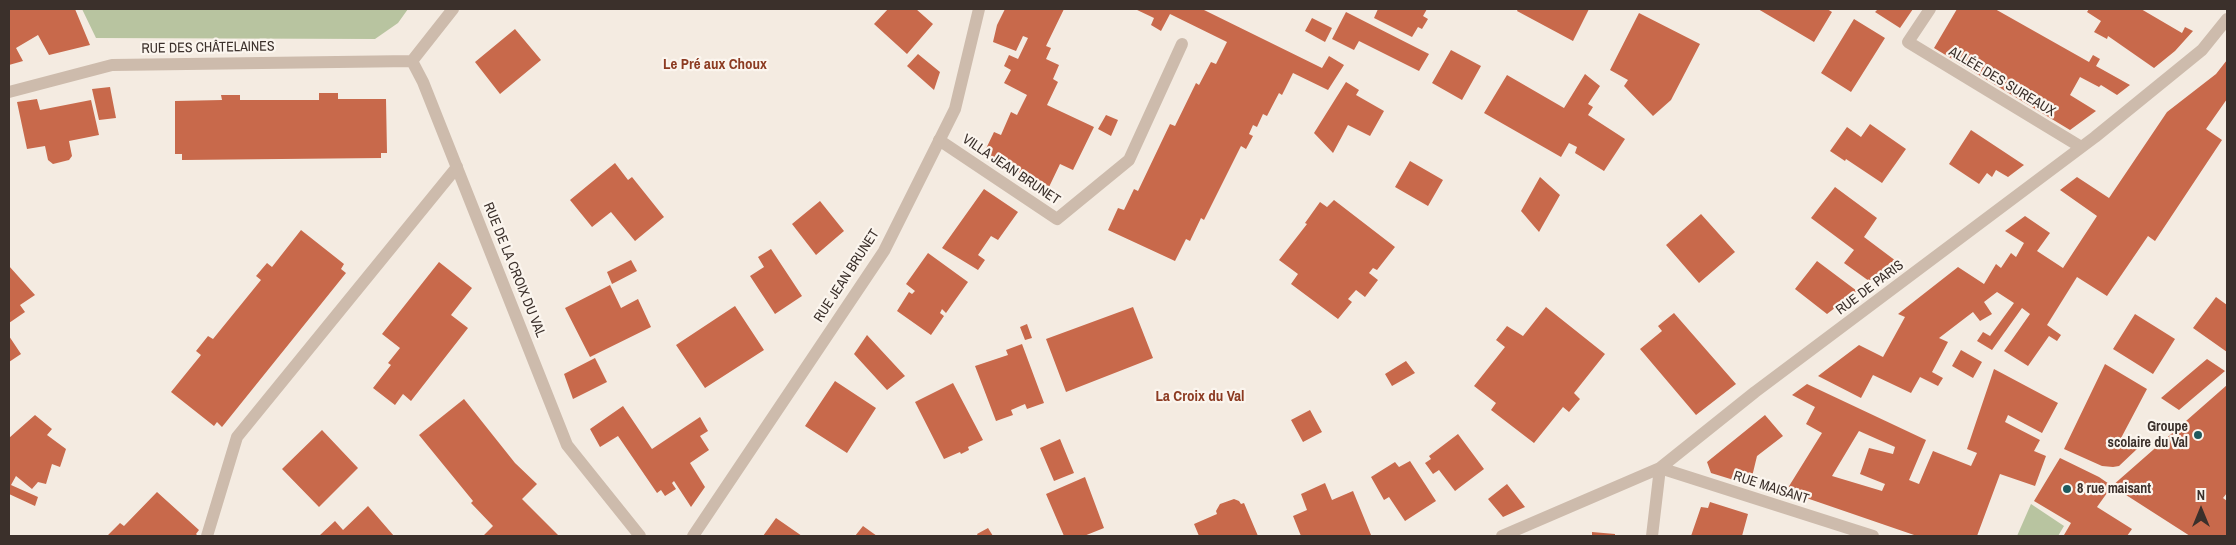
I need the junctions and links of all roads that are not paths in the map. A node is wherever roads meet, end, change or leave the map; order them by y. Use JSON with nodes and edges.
{"nodes":[{"id":1,"x":452,"y":9,"type":"edge"},
{"id":2,"x":980,"y":9,"type":"edge"},
{"id":3,"x":1930,"y":9,"type":"edge"},
{"id":4,"x":2227,"y":20,"type":"edge"},
{"id":5,"x":1182,"y":44,"type":"dead end"},
{"id":6,"x":412,"y":60,"type":"junction"},
{"id":7,"x":9,"y":92,"type":"edge"},
{"id":8,"x":939,"y":140,"type":"junction"},
{"id":9,"x":2081,"y":148,"type":"junction"},
{"id":10,"x":457,"y":167,"type":"junction"},
{"id":11,"x":1660,"y":468,"type":"junction"},
{"id":12,"x":207,"y":536,"type":"edge"},
{"id":13,"x":640,"y":536,"type":"edge"},
{"id":14,"x":693,"y":536,"type":"edge"},
{"id":15,"x":1502,"y":536,"type":"edge"},
{"id":16,"x":1652,"y":536,"type":"edge"},
{"id":17,"x":1874,"y":536,"type":"edge"}],
"edges":[{"from":1,"to":6,"type":"street"},
{"from":2,"to":8,"type":"street","name":"RUE JEAN BRUNET"},
{"from":3,"to":9,"type":"street","name":"ALLÉE DES SUREAUX"},
{"from":4,"to":9,"type":"street","name":"RUE DE PARIS"},
{"from":5,"to":8,"type":"street","name":"VILLA JEAN BRUNET"},
{"from":6,"to":7,"type":"street","name":"RUE DES CHÂTELAINES"},
{"from":6,"to":10,"type":"street","name":"RUE DE LA CROIX DU VAL"},
{"from":8,"to":14,"type":"street","name":"RUE JEAN BRUNET"},
{"from":9,"to":11,"type":"street","name":"RUE DE PARIS"},
{"from":10,"to":12,"type":"street"},
{"from":10,"to":13,"type":"street","name":"RUE DE LA CROIX DU VAL"},
{"from":11,"to":15,"type":"street","name":"RUE DE PARIS"},
{"from":11,"to":16,"type":"street"},
{"from":11,"to":17,"type":"street","name":"RUE MAISANT"}]}
